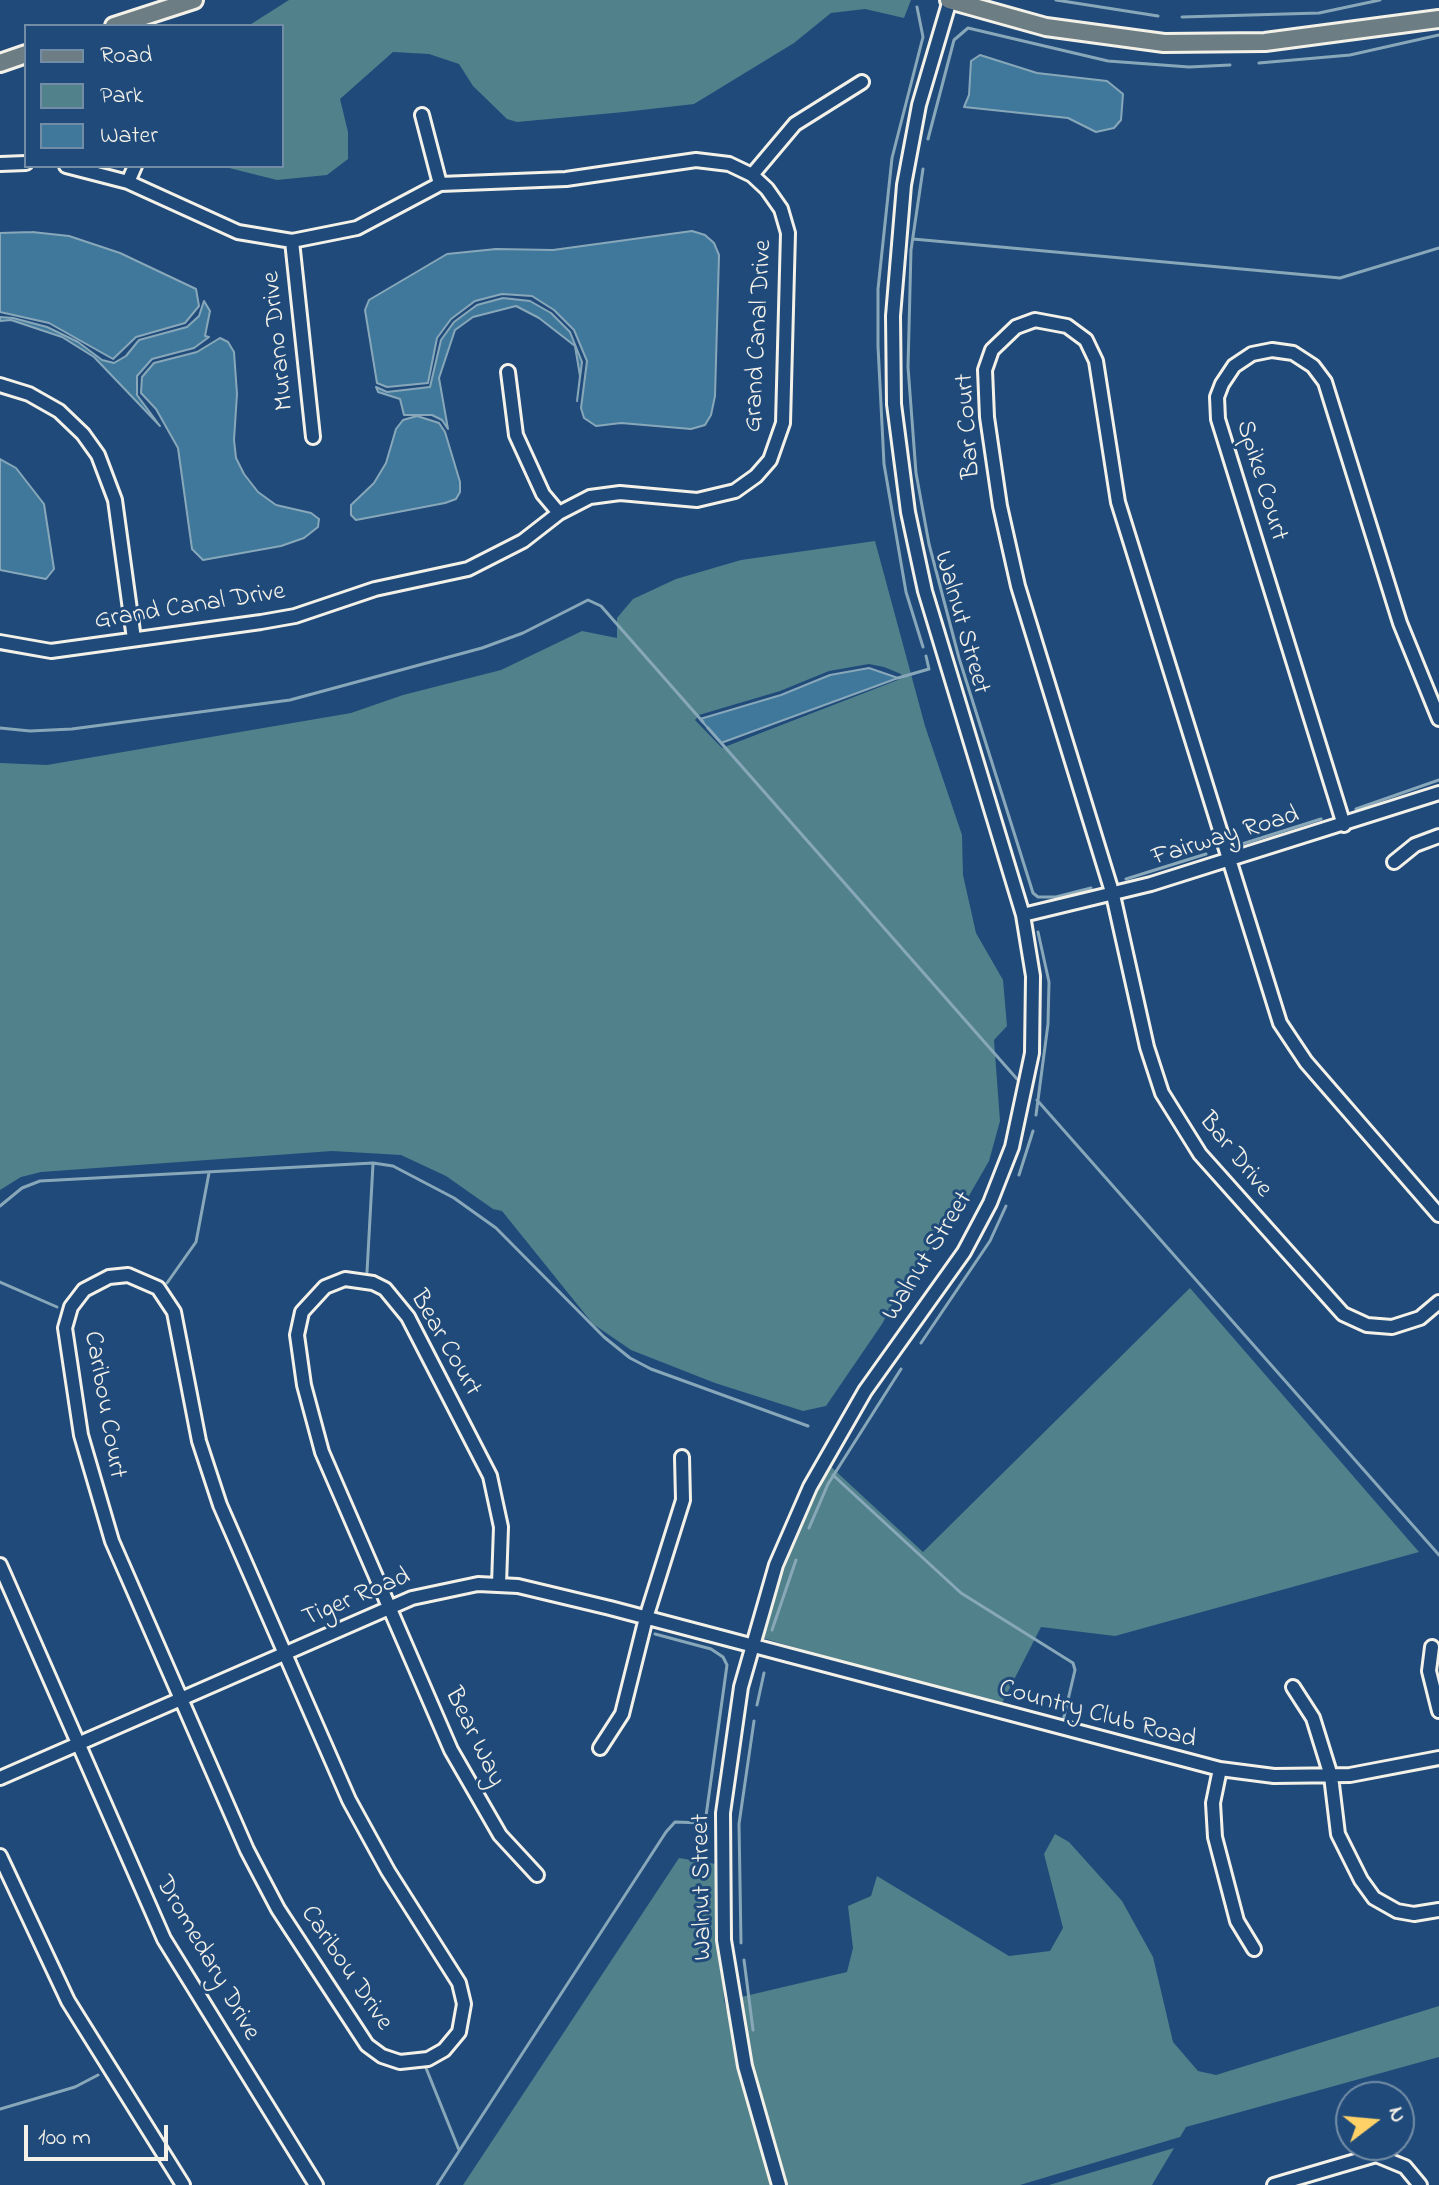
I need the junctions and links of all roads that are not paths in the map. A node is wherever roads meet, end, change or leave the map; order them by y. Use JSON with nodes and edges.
{"nodes":[{"id":1,"x":194,"y":0,"type":"edge"},
{"id":2,"x":950,"y":0,"type":"edge"},
{"id":3,"x":1439,"y":19,"type":"edge"},
{"id":4,"x":120,"y":24,"type":"edge"},
{"id":5,"x":24,"y":55,"type":"edge"},
{"id":6,"x":0,"y":63,"type":"edge"},
{"id":7,"x":862,"y":82,"type":"dead end"},
{"id":8,"x":422,"y":115,"type":"dead end"},
{"id":9,"x":24,"y":163,"type":"edge"},
{"id":10,"x":0,"y":164,"type":"edge"},
{"id":11,"x":74,"y":168,"type":"edge"},
{"id":12,"x":134,"y":168,"type":"edge"},
{"id":13,"x":752,"y":175,"type":"junction"},
{"id":14,"x":128,"y":182,"type":"junction"},
{"id":15,"x":440,"y":184,"type":"junction"},
{"id":16,"x":292,"y":241,"type":"junction"},
{"id":17,"x":508,"y":372,"type":"dead end"},
{"id":18,"x":0,"y":385,"type":"edge"},
{"id":19,"x":313,"y":437,"type":"dead end"},
{"id":20,"x":559,"y":513,"type":"junction"},
{"id":21,"x":134,"y":639,"type":"junction"},
{"id":22,"x":0,"y":642,"type":"edge"},
{"id":23,"x":1439,"y":719,"type":"edge"},
{"id":24,"x":1439,"y":793,"type":"edge"},
{"id":25,"x":1344,"y":825,"type":"junction"},
{"id":26,"x":1439,"y":836,"type":"edge"},
{"id":27,"x":1229,"y":860,"type":"junction"},
{"id":28,"x":1394,"y":862,"type":"dead end"},
{"id":29,"x":1113,"y":895,"type":"junction"},
{"id":30,"x":1023,"y":915,"type":"junction"},
{"id":31,"x":1439,"y":1215,"type":"edge"},
{"id":32,"x":1439,"y":1302,"type":"edge"},
{"id":33,"x":682,"y":1457,"type":"dead end"},
{"id":34,"x":0,"y":1565,"type":"edge"},
{"id":35,"x":499,"y":1584,"type":"junction"},
{"id":36,"x":388,"y":1608,"type":"junction"},
{"id":37,"x":646,"y":1618,"type":"junction"},
{"id":38,"x":750,"y":1645,"type":"junction"},
{"id":39,"x":1432,"y":1647,"type":"dead end"},
{"id":40,"x":284,"y":1653,"type":"junction"},
{"id":41,"x":1293,"y":1687,"type":"dead end"},
{"id":42,"x":181,"y":1698,"type":"junction"},
{"id":43,"x":1439,"y":1711,"type":"edge"},
{"id":44,"x":76,"y":1745,"type":"junction"},
{"id":45,"x":600,"y":1748,"type":"dead end"},
{"id":46,"x":1439,"y":1758,"type":"edge"},
{"id":47,"x":1220,"y":1769,"type":"junction"},
{"id":48,"x":1331,"y":1776,"type":"junction"},
{"id":49,"x":0,"y":1778,"type":"edge"},
{"id":50,"x":0,"y":1856,"type":"edge"},
{"id":51,"x":537,"y":1875,"type":"dead end"},
{"id":52,"x":1439,"y":1910,"type":"edge"},
{"id":53,"x":1254,"y":1949,"type":"dead end"},
{"id":54,"x":1303,"y":2181,"type":"edge"},
{"id":55,"x":183,"y":2185,"type":"edge"},
{"id":56,"x":316,"y":2185,"type":"edge"},
{"id":57,"x":779,"y":2185,"type":"edge"},
{"id":58,"x":1274,"y":2185,"type":"edge"},
{"id":59,"x":1420,"y":2185,"type":"edge"}],
"edges":[{"from":1,"to":4,"type":"main road"},
{"from":2,"to":3,"type":"main road"},
{"from":2,"to":30,"type":"street","name":"Walnut Street"},
{"from":5,"to":6,"type":"main road"},
{"from":7,"to":13,"type":"street"},
{"from":8,"to":15,"type":"street"},
{"from":9,"to":10,"type":"street"},
{"from":11,"to":14,"type":"street"},
{"from":12,"to":14,"type":"street"},
{"from":13,"to":15,"type":"street"},
{"from":13,"to":20,"type":"street","name":"Grand Canal Drive"},
{"from":14,"to":16,"type":"street"},
{"from":15,"to":16,"type":"street"},
{"from":16,"to":19,"type":"street","name":"Murano Drive"},
{"from":17,"to":20,"type":"street"},
{"from":18,"to":21,"type":"street"},
{"from":20,"to":21,"type":"street","name":"Grand Canal Drive"},
{"from":21,"to":22,"type":"street","name":"Grand Canal Drive"},
{"from":23,"to":25,"type":"street","name":"Spike Court"},
{"from":24,"to":25,"type":"street","name":"Fairway Road"},
{"from":25,"to":27,"type":"street","name":"Fairway Road"},
{"from":26,"to":28,"type":"street"},
{"from":27,"to":29,"type":"street","name":"Fairway Road"},
{"from":27,"to":29,"type":"street","name":"Bar Court"},
{"from":27,"to":31,"type":"street"},
{"from":29,"to":30,"type":"street","name":"Fairway Road"},
{"from":29,"to":32,"type":"street","name":"Bar Drive"},
{"from":30,"to":38,"type":"street","name":"Walnut Street"},
{"from":33,"to":37,"type":"street"},
{"from":34,"to":44,"type":"street","name":"Dromedary Drive"},
{"from":35,"to":36,"type":"street","name":"Tiger Road"},
{"from":35,"to":36,"type":"street","name":"Bear Court"},
{"from":35,"to":37,"type":"street","name":"Tiger Road"},
{"from":36,"to":40,"type":"street","name":"Tiger Road"},
{"from":36,"to":51,"type":"street","name":"Bear Way"},
{"from":37,"to":38,"type":"street","name":"Tiger Road"},
{"from":37,"to":45,"type":"street"},
{"from":38,"to":47,"type":"street","name":"Country Club Road"},
{"from":38,"to":57,"type":"street","name":"Walnut Street"},
{"from":39,"to":43,"type":"street"},
{"from":40,"to":42,"type":"street","name":"Tiger Road"},
{"from":40,"to":42,"type":"street","name":"Caribou Court"},
{"from":40,"to":42,"type":"street","name":"Caribou Drive"},
{"from":41,"to":48,"type":"street"},
{"from":42,"to":44,"type":"street","name":"Tiger Road"},
{"from":44,"to":49,"type":"street","name":"Tiger Road"},
{"from":44,"to":56,"type":"street","name":"Dromedary Drive"},
{"from":46,"to":48,"type":"street","name":"Country Club Road"},
{"from":47,"to":48,"type":"street","name":"Country Club Road"},
{"from":47,"to":53,"type":"street"},
{"from":48,"to":52,"type":"street"},
{"from":50,"to":55,"type":"street"},
{"from":54,"to":58,"type":"street"},
{"from":54,"to":59,"type":"street"}]}
